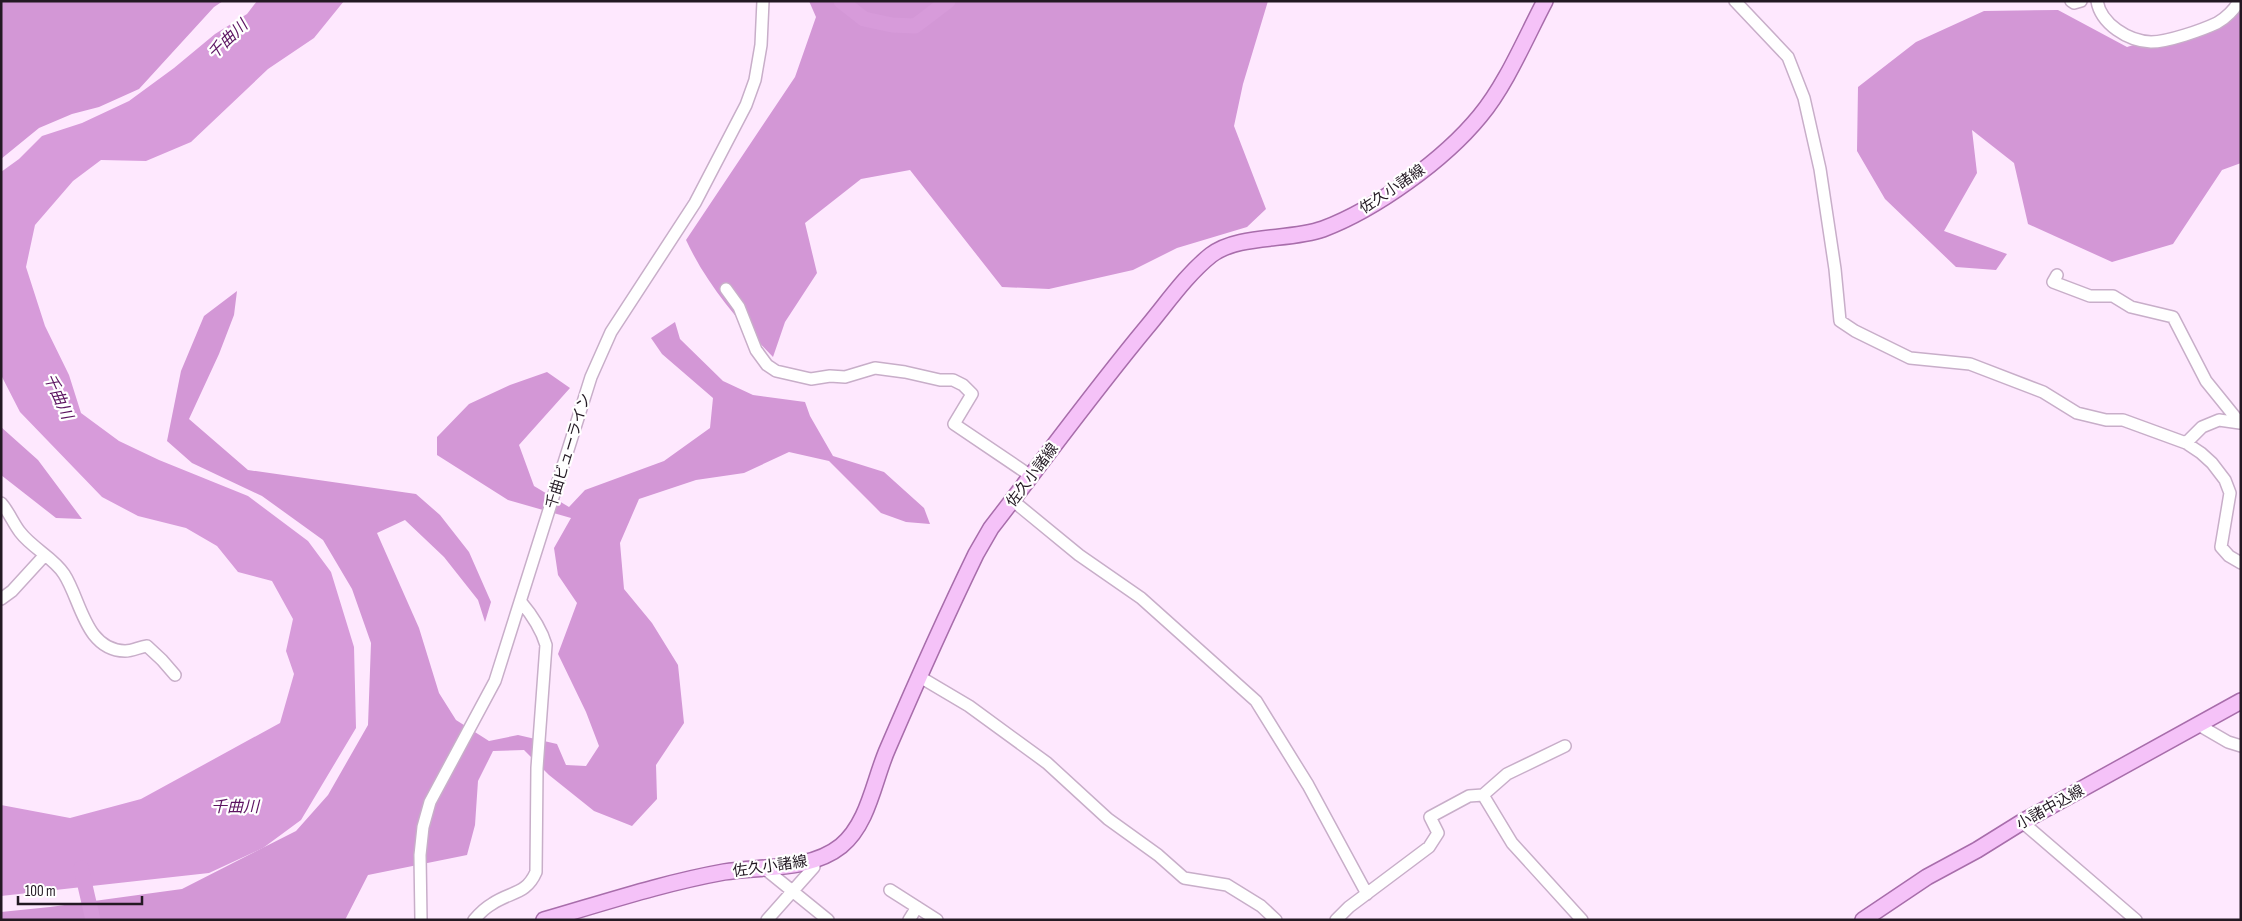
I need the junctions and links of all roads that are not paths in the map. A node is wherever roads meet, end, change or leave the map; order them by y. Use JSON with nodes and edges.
{"nodes":[{"id":1,"x":763,"y":1,"type":"edge"},
{"id":2,"x":1545,"y":1,"type":"edge"},
{"id":3,"x":1735,"y":1,"type":"edge"},
{"id":4,"x":2072,"y":1,"type":"edge"},
{"id":5,"x":2080,"y":1,"type":"edge"},
{"id":6,"x":2097,"y":1,"type":"edge"},
{"id":7,"x":2239,"y":1,"type":"edge"},
{"id":8,"x":2057,"y":275,"type":"dead end"},
{"id":9,"x":726,"y":289,"type":"dead end"},
{"id":10,"x":2186,"y":443,"type":"junction"},
{"id":11,"x":1031,"y":476,"type":"junction"},
{"id":12,"x":1012,"y":500,"type":"junction"},
{"id":13,"x":1,"y":503,"type":"edge"},
{"id":14,"x":44,"y":556,"type":"junction"},
{"id":15,"x":2241,"y":563,"type":"edge"},
{"id":16,"x":1,"y":599,"type":"edge"},
{"id":17,"x":520,"y":602,"type":"junction"},
{"id":18,"x":175,"y":675,"type":"dead end"},
{"id":19,"x":920,"y":677,"type":"junction"},
{"id":20,"x":2241,"y":700,"type":"edge"},
{"id":21,"x":2197,"y":724,"type":"junction"},
{"id":22,"x":1565,"y":746,"type":"dead end"},
{"id":23,"x":2241,"y":746,"type":"edge"},
{"id":24,"x":1483,"y":795,"type":"junction"},
{"id":25,"x":2022,"y":822,"type":"junction"},
{"id":26,"x":813,"y":860,"type":"junction"},
{"id":27,"x":764,"y":868,"type":"junction"},
{"id":28,"x":890,"y":890,"type":"dead end"},
{"id":29,"x":793,"y":893,"type":"junction"},
{"id":30,"x":1367,"y":894,"type":"junction"},
{"id":31,"x":917,"y":907,"type":"junction"},
{"id":32,"x":421,"y":920,"type":"edge"},
{"id":33,"x":474,"y":920,"type":"edge"},
{"id":34,"x":544,"y":920,"type":"edge"},
{"id":35,"x":767,"y":920,"type":"edge"},
{"id":36,"x":828,"y":920,"type":"edge"},
{"id":37,"x":909,"y":920,"type":"edge"},
{"id":38,"x":937,"y":920,"type":"edge"},
{"id":39,"x":1276,"y":920,"type":"edge"},
{"id":40,"x":1336,"y":920,"type":"edge"},
{"id":41,"x":1582,"y":920,"type":"edge"},
{"id":42,"x":1863,"y":920,"type":"edge"},
{"id":43,"x":2136,"y":920,"type":"edge"}],
"edges":[{"from":1,"to":17,"type":"street","name":"千曲ビューライン"},
{"from":2,"to":11,"type":"main road","name":"佐久小諸線"},
{"from":3,"to":10,"type":"street"},
{"from":4,"to":5,"type":"street"},
{"from":6,"to":7,"type":"street"},
{"from":8,"to":10,"type":"street"},
{"from":9,"to":11,"type":"street"},
{"from":10,"to":15,"type":"street"},
{"from":11,"to":12,"type":"main road","name":"佐久小諸線"},
{"from":12,"to":19,"type":"main road","name":"佐久小諸線"},
{"from":12,"to":30,"type":"street"},
{"from":13,"to":14,"type":"street"},
{"from":14,"to":16,"type":"street"},
{"from":14,"to":18,"type":"street"},
{"from":17,"to":32,"type":"street","name":"千曲ビューライン"},
{"from":17,"to":33,"type":"street"},
{"from":19,"to":26,"type":"main road","name":"佐久小諸線"},
{"from":19,"to":39,"type":"street"},
{"from":20,"to":21,"type":"main road","name":"小諸中込線"},
{"from":21,"to":23,"type":"street"},
{"from":21,"to":25,"type":"main road","name":"小諸中込線"},
{"from":22,"to":24,"type":"street"},
{"from":24,"to":30,"type":"street"},
{"from":24,"to":41,"type":"street"},
{"from":25,"to":42,"type":"main road","name":"小諸中込線"},
{"from":25,"to":43,"type":"street"},
{"from":26,"to":27,"type":"main road","name":"佐久小諸線"},
{"from":26,"to":29,"type":"street"},
{"from":27,"to":29,"type":"street"},
{"from":27,"to":34,"type":"main road","name":"佐久小諸線"},
{"from":28,"to":31,"type":"street"},
{"from":29,"to":35,"type":"street"},
{"from":29,"to":36,"type":"street"},
{"from":30,"to":40,"type":"street"},
{"from":31,"to":37,"type":"street"},
{"from":31,"to":38,"type":"street"}]}
